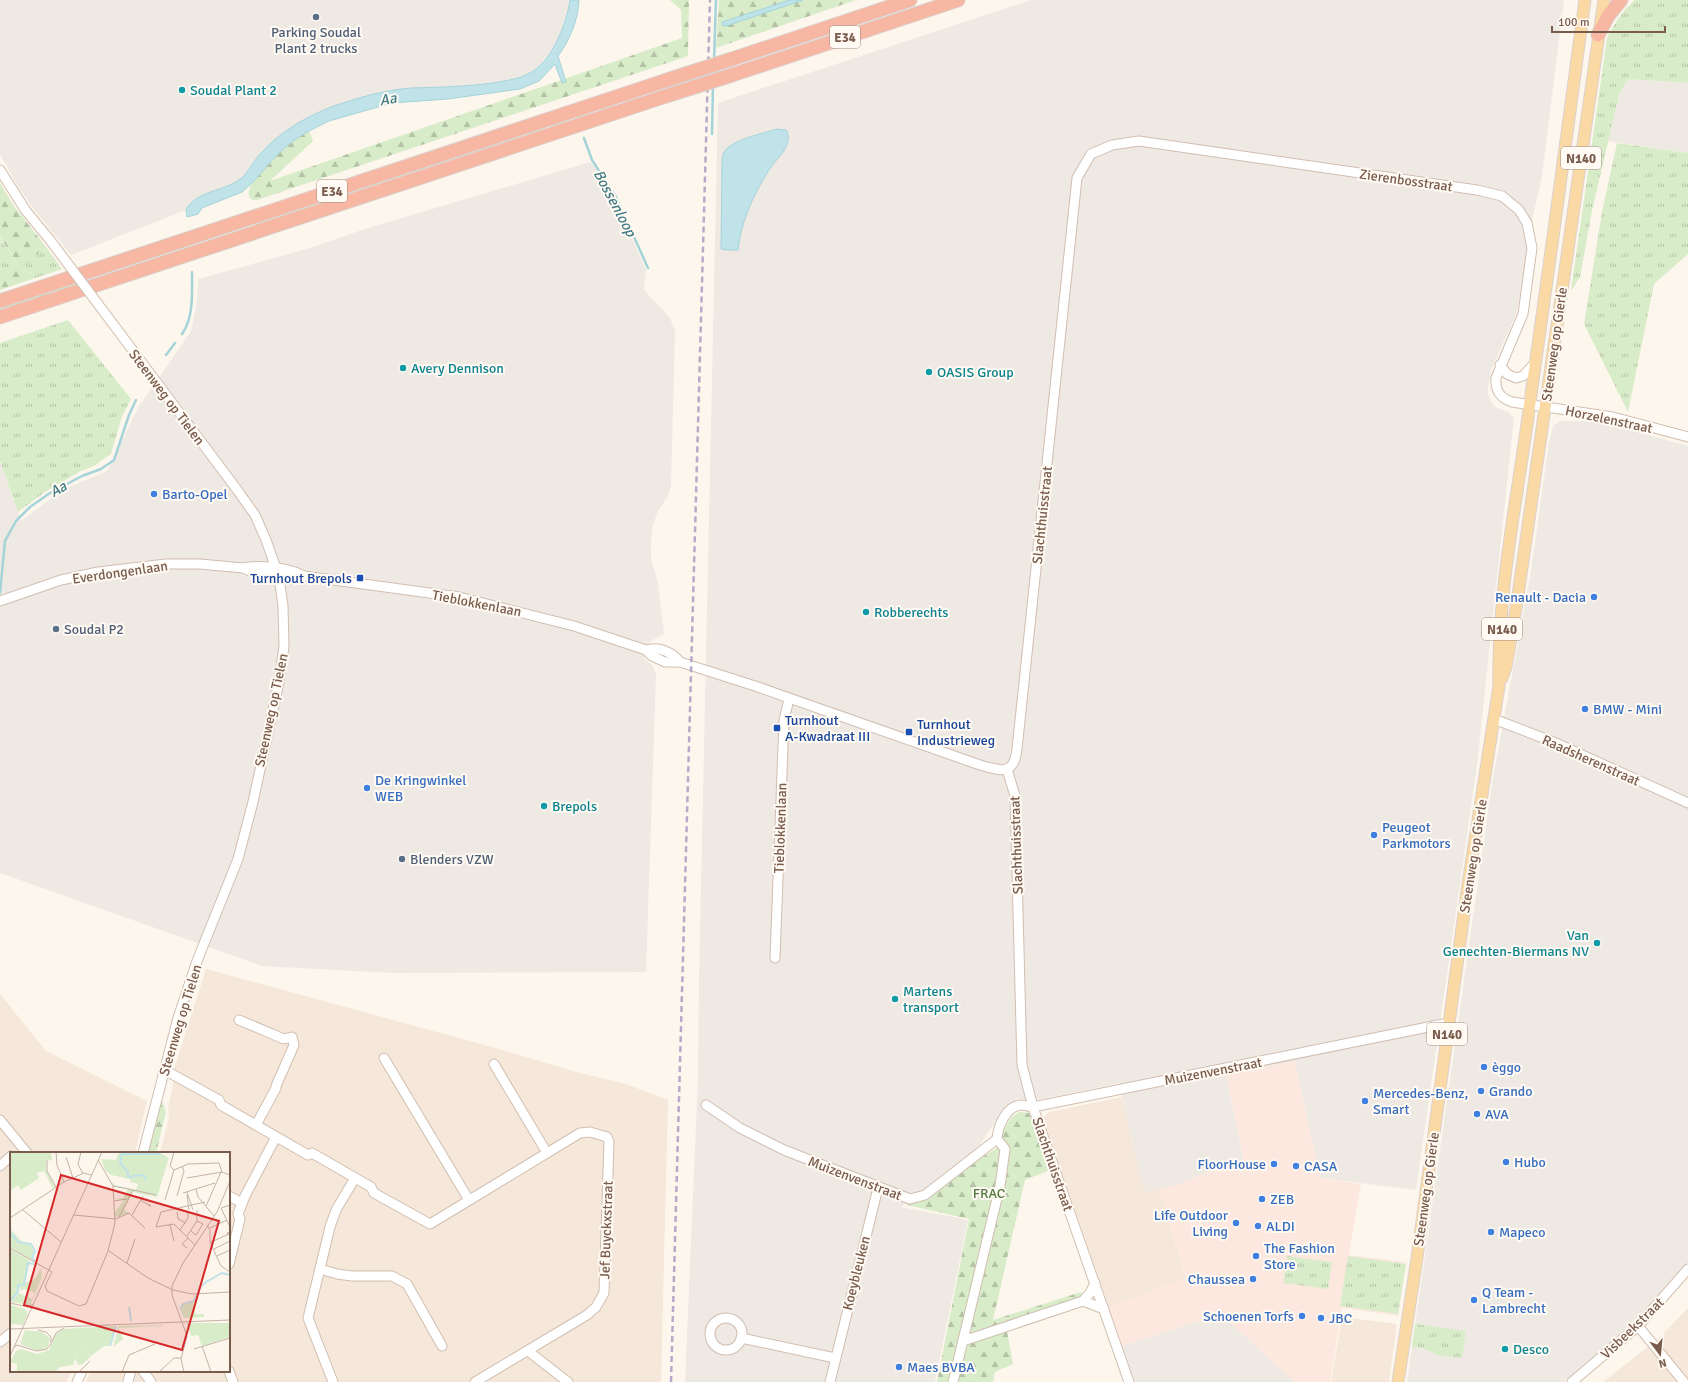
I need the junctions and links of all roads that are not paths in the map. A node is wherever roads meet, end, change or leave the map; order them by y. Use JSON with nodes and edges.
{"nodes":[{"id":1,"x":910,"y":0,"type":"edge"},
{"id":2,"x":958,"y":0,"type":"edge"},
{"id":3,"x":1585,"y":0,"type":"edge"},
{"id":4,"x":1604,"y":0,"type":"edge"},
{"id":5,"x":1621,"y":0,"type":"edge"},
{"id":6,"x":1598,"y":35,"type":"junction"},
{"id":7,"x":0,"y":170,"type":"edge"},
{"id":8,"x":1077,"y":178,"type":"joint"},
{"id":9,"x":0,"y":301,"type":"edge"},
{"id":10,"x":0,"y":317,"type":"edge"},
{"id":11,"x":1535,"y":363,"type":"junction"},
{"id":12,"x":1500,"y":365,"type":"junction"},
{"id":13,"x":1530,"y":404,"type":"junction"},
{"id":14,"x":1545,"y":406,"type":"junction"},
{"id":15,"x":1688,"y":437,"type":"edge"},
{"id":16,"x":278,"y":573,"type":"junction"},
{"id":17,"x":0,"y":601,"type":"edge"},
{"id":18,"x":1499,"y":686,"type":"junction"},
{"id":19,"x":789,"y":699,"type":"junction"},
{"id":20,"x":1494,"y":719,"type":"junction"},
{"id":21,"x":1007,"y":769,"type":"junction"},
{"id":22,"x":1688,"y":803,"type":"edge"},
{"id":23,"x":775,"y":958,"type":"dead end"},
{"id":24,"x":239,"y":1020,"type":"dead end"},
{"id":25,"x":1448,"y":1023,"type":"junction"},
{"id":26,"x":384,"y":1058,"type":"dead end"},
{"id":27,"x":494,"y":1064,"type":"dead end"},
{"id":28,"x":163,"y":1072,"type":"junction"},
{"id":29,"x":706,"y":1105,"type":"dead end"},
{"id":30,"x":1033,"y":1107,"type":"junction"},
{"id":31,"x":0,"y":1120,"type":"edge"},
{"id":32,"x":256,"y":1125,"type":"junction"},
{"id":33,"x":276,"y":1137,"type":"junction"},
{"id":34,"x":997,"y":1139,"type":"junction"},
{"id":35,"x":26,"y":1152,"type":"edge"},
{"id":36,"x":143,"y":1152,"type":"edge"},
{"id":37,"x":547,"y":1153,"type":"junction"},
{"id":38,"x":10,"y":1157,"type":"edge"},
{"id":39,"x":0,"y":1166,"type":"edge"},
{"id":40,"x":355,"y":1178,"type":"junction"},
{"id":41,"x":878,"y":1188,"type":"junction"},
{"id":42,"x":230,"y":1197,"type":"edge"},
{"id":43,"x":470,"y":1200,"type":"junction"},
{"id":44,"x":242,"y":1203,"type":"junction"},
{"id":45,"x":230,"y":1260,"type":"edge"},
{"id":46,"x":320,"y":1269,"type":"junction"},
{"id":47,"x":1688,"y":1270,"type":"edge"},
{"id":48,"x":1096,"y":1283,"type":"junction"},
{"id":49,"x":1083,"y":1301,"type":"junction"},
{"id":50,"x":1104,"y":1309,"type":"junction"},
{"id":51,"x":1638,"y":1326,"type":"junction"},
{"id":52,"x":10,"y":1334,"type":"edge"},
{"id":53,"x":741,"y":1338,"type":"dead end"},
{"id":54,"x":963,"y":1341,"type":"junction"},
{"id":55,"x":0,"y":1342,"type":"edge"},
{"id":56,"x":442,"y":1346,"type":"dead end"},
{"id":57,"x":528,"y":1351,"type":"junction"},
{"id":58,"x":835,"y":1358,"type":"junction"},
{"id":59,"x":82,"y":1372,"type":"edge"},
{"id":60,"x":144,"y":1372,"type":"edge"},
{"id":61,"x":229,"y":1372,"type":"edge"},
{"id":62,"x":77,"y":1382,"type":"edge"},
{"id":63,"x":151,"y":1382,"type":"edge"},
{"id":64,"x":233,"y":1382,"type":"edge"},
{"id":65,"x":333,"y":1382,"type":"edge"},
{"id":66,"x":475,"y":1382,"type":"edge"},
{"id":67,"x":568,"y":1382,"type":"edge"},
{"id":68,"x":830,"y":1382,"type":"edge"},
{"id":69,"x":953,"y":1382,"type":"edge"},
{"id":70,"x":1129,"y":1382,"type":"edge"},
{"id":71,"x":1398,"y":1382,"type":"edge"},
{"id":72,"x":1572,"y":1382,"type":"edge"},
{"id":73,"x":1684,"y":1382,"type":"edge"}],
"edges":[{"from":1,"to":9,"type":"highway","number":"E34","bridge":true},
{"from":2,"to":10,"type":"highway","number":"E34","bridge":true},
{"from":3,"to":11,"type":"main road","name":"Steenweg op Gierle","number":"N140"},
{"from":4,"to":6,"type":"main road","name":"Steenweg op Gierle","number":"N140"},
{"from":5,"to":6,"type":"highway"},
{"from":6,"to":14,"type":"main road","name":"Steenweg op Gierle","number":"N140"},
{"from":7,"to":16,"type":"street","name":"Steenweg op Tielen","bridge":true},
{"from":8,"to":12,"type":"street","name":"Zierenbosstraat"},
{"from":8,"to":21,"type":"street","name":"Slachthuisstraat"},
{"from":11,"to":12,"type":"street"},
{"from":11,"to":13,"type":"main road","name":"Steenweg op Gierle","number":"N140"},
{"from":12,"to":13,"type":"street","name":"Zierenbosstraat"},
{"from":13,"to":14,"type":"street","name":"Horzelenstraat"},
{"from":13,"to":18,"type":"main road","name":"Steenweg op Gierle","number":"N140"},
{"from":14,"to":15,"type":"street","name":"Horzelenstraat"},
{"from":14,"to":18,"type":"main road","name":"Steenweg op Gierle","number":"N140"},
{"from":16,"to":17,"type":"street","name":"Everdongenlaan"},
{"from":16,"to":19,"type":"street","name":"Tieblokkenlaan"},
{"from":16,"to":28,"type":"street","name":"Steenweg op Tielen"},
{"from":18,"to":20,"type":"main road","name":"Steenweg op Gierle","number":"N140"},
{"from":19,"to":21,"type":"street","name":"Tieblokkenlaan"},
{"from":19,"to":23,"type":"street","name":"Tieblokkenlaan"},
{"from":20,"to":22,"type":"street","name":"Raadsherenstraat"},
{"from":20,"to":25,"type":"main road","name":"Steenweg op Gierle","number":"N140"},
{"from":21,"to":30,"type":"street","name":"Slachthuisstraat"},
{"from":24,"to":32,"type":"street"},
{"from":25,"to":30,"type":"street","name":"Muizenvenstraat"},
{"from":25,"to":71,"type":"main road","name":"Steenweg op Gierle","number":"N140"},
{"from":26,"to":43,"type":"street"},
{"from":27,"to":37,"type":"street"},
{"from":28,"to":32,"type":"street","name":"Jef Buyckxstraat"},
{"from":28,"to":36,"type":"street","name":"Steenweg op Tielen"},
{"from":29,"to":41,"type":"street","name":"Muizenvenstraat"},
{"from":30,"to":34,"type":"street","name":"Muizenvenstraat"},
{"from":30,"to":48,"type":"street","name":"Slachthuisstraat"},
{"from":31,"to":35,"type":"street"},
{"from":32,"to":33,"type":"street","name":"Jef Buyckxstraat"},
{"from":33,"to":40,"type":"street","name":"Jef Buyckxstraat"},
{"from":33,"to":44,"type":"street"},
{"from":34,"to":41,"type":"street","name":"Muizenvenstraat"},
{"from":34,"to":54,"type":"street"},
{"from":37,"to":43,"type":"street","name":"Jef Buyckxstraat"},
{"from":37,"to":57,"type":"street","name":"Jef Buyckxstraat"},
{"from":38,"to":39,"type":"street"},
{"from":40,"to":43,"type":"street","name":"Jef Buyckxstraat"},
{"from":40,"to":46,"type":"street"},
{"from":41,"to":58,"type":"street","name":"Koeybleuken"},
{"from":42,"to":44,"type":"street"},
{"from":44,"to":45,"type":"street"},
{"from":46,"to":56,"type":"street"},
{"from":46,"to":65,"type":"street"},
{"from":47,"to":51,"type":"street","name":"Visbeekstraat"},
{"from":48,"to":49,"type":"street"},
{"from":48,"to":50,"type":"street","name":"Slachthuisstraat"},
{"from":49,"to":50,"type":"street"},
{"from":49,"to":54,"type":"street"},
{"from":50,"to":70,"type":"street","name":"Slachthuisstraat"},
{"from":51,"to":72,"type":"street","name":"Visbeekstraat"},
{"from":51,"to":73,"type":"street"},
{"from":52,"to":55,"type":"street"},
{"from":53,"to":58,"type":"street"},
{"from":54,"to":69,"type":"street"},
{"from":57,"to":66,"type":"street","name":"Jef Buyckxstraat"},
{"from":57,"to":67,"type":"street"},
{"from":58,"to":68,"type":"street","name":"Koeybleuken"},
{"from":59,"to":62,"type":"street"},
{"from":60,"to":63,"type":"street"},
{"from":61,"to":64,"type":"street"}]}
